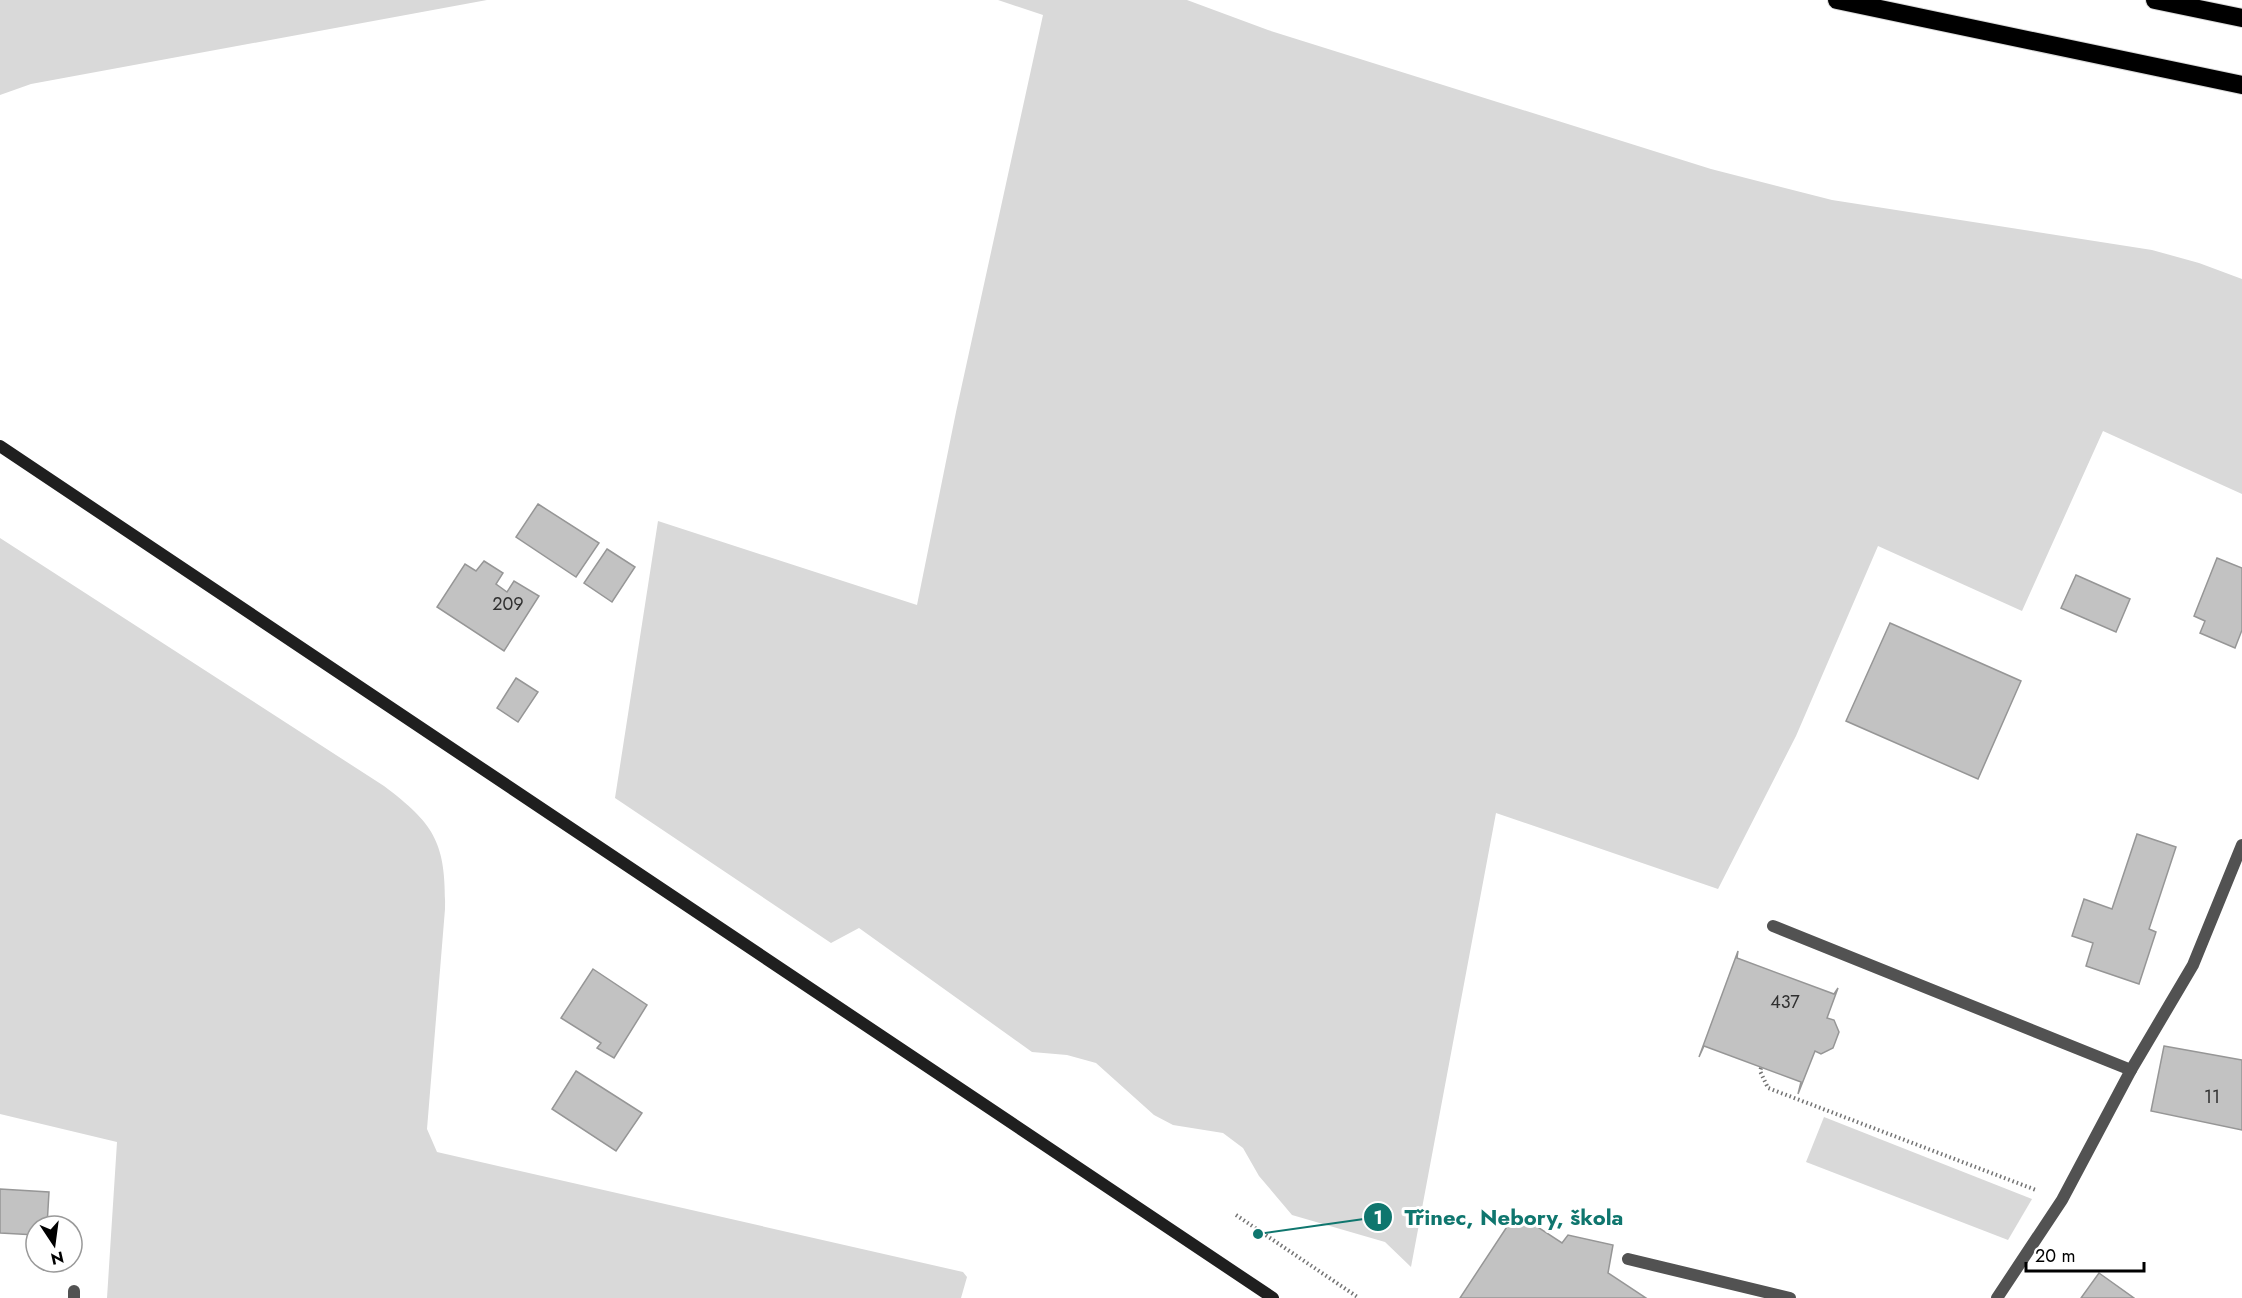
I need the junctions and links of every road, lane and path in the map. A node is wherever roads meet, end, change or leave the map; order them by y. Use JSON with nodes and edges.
{"nodes":[{"id":1,"x":1837,"y":0,"type":"edge"},
{"id":2,"x":2155,"y":0,"type":"edge"},
{"id":3,"x":2242,"y":18,"type":"edge"},
{"id":4,"x":2242,"y":85,"type":"edge"},
{"id":5,"x":0,"y":446,"type":"edge"},
{"id":6,"x":2242,"y":844,"type":"edge"},
{"id":7,"x":1773,"y":926,"type":"dead end"},
{"id":8,"x":1761,"y":1068,"type":"dead end"},
{"id":9,"x":2131,"y":1070,"type":"junction"},
{"id":10,"x":2062,"y":1200,"type":"junction"},
{"id":11,"x":1236,"y":1215,"type":"dead end"},
{"id":12,"x":1628,"y":1259,"type":"dead end"},
{"id":13,"x":1273,"y":1298,"type":"edge"},
{"id":14,"x":1359,"y":1298,"type":"edge"},
{"id":15,"x":1790,"y":1298,"type":"edge"},
{"id":16,"x":1997,"y":1298,"type":"edge"}],
"edges":[{"from":1,"to":4,"type":"highway"},
{"from":2,"to":3,"type":"highway"},
{"from":5,"to":13,"type":"main road"},
{"from":6,"to":9,"type":"street"},
{"from":7,"to":9,"type":"street"},
{"from":8,"to":10,"type":"path"},
{"from":9,"to":10,"type":"street"},
{"from":10,"to":16,"type":"street"},
{"from":11,"to":14,"type":"path"},
{"from":12,"to":15,"type":"street"}]}
